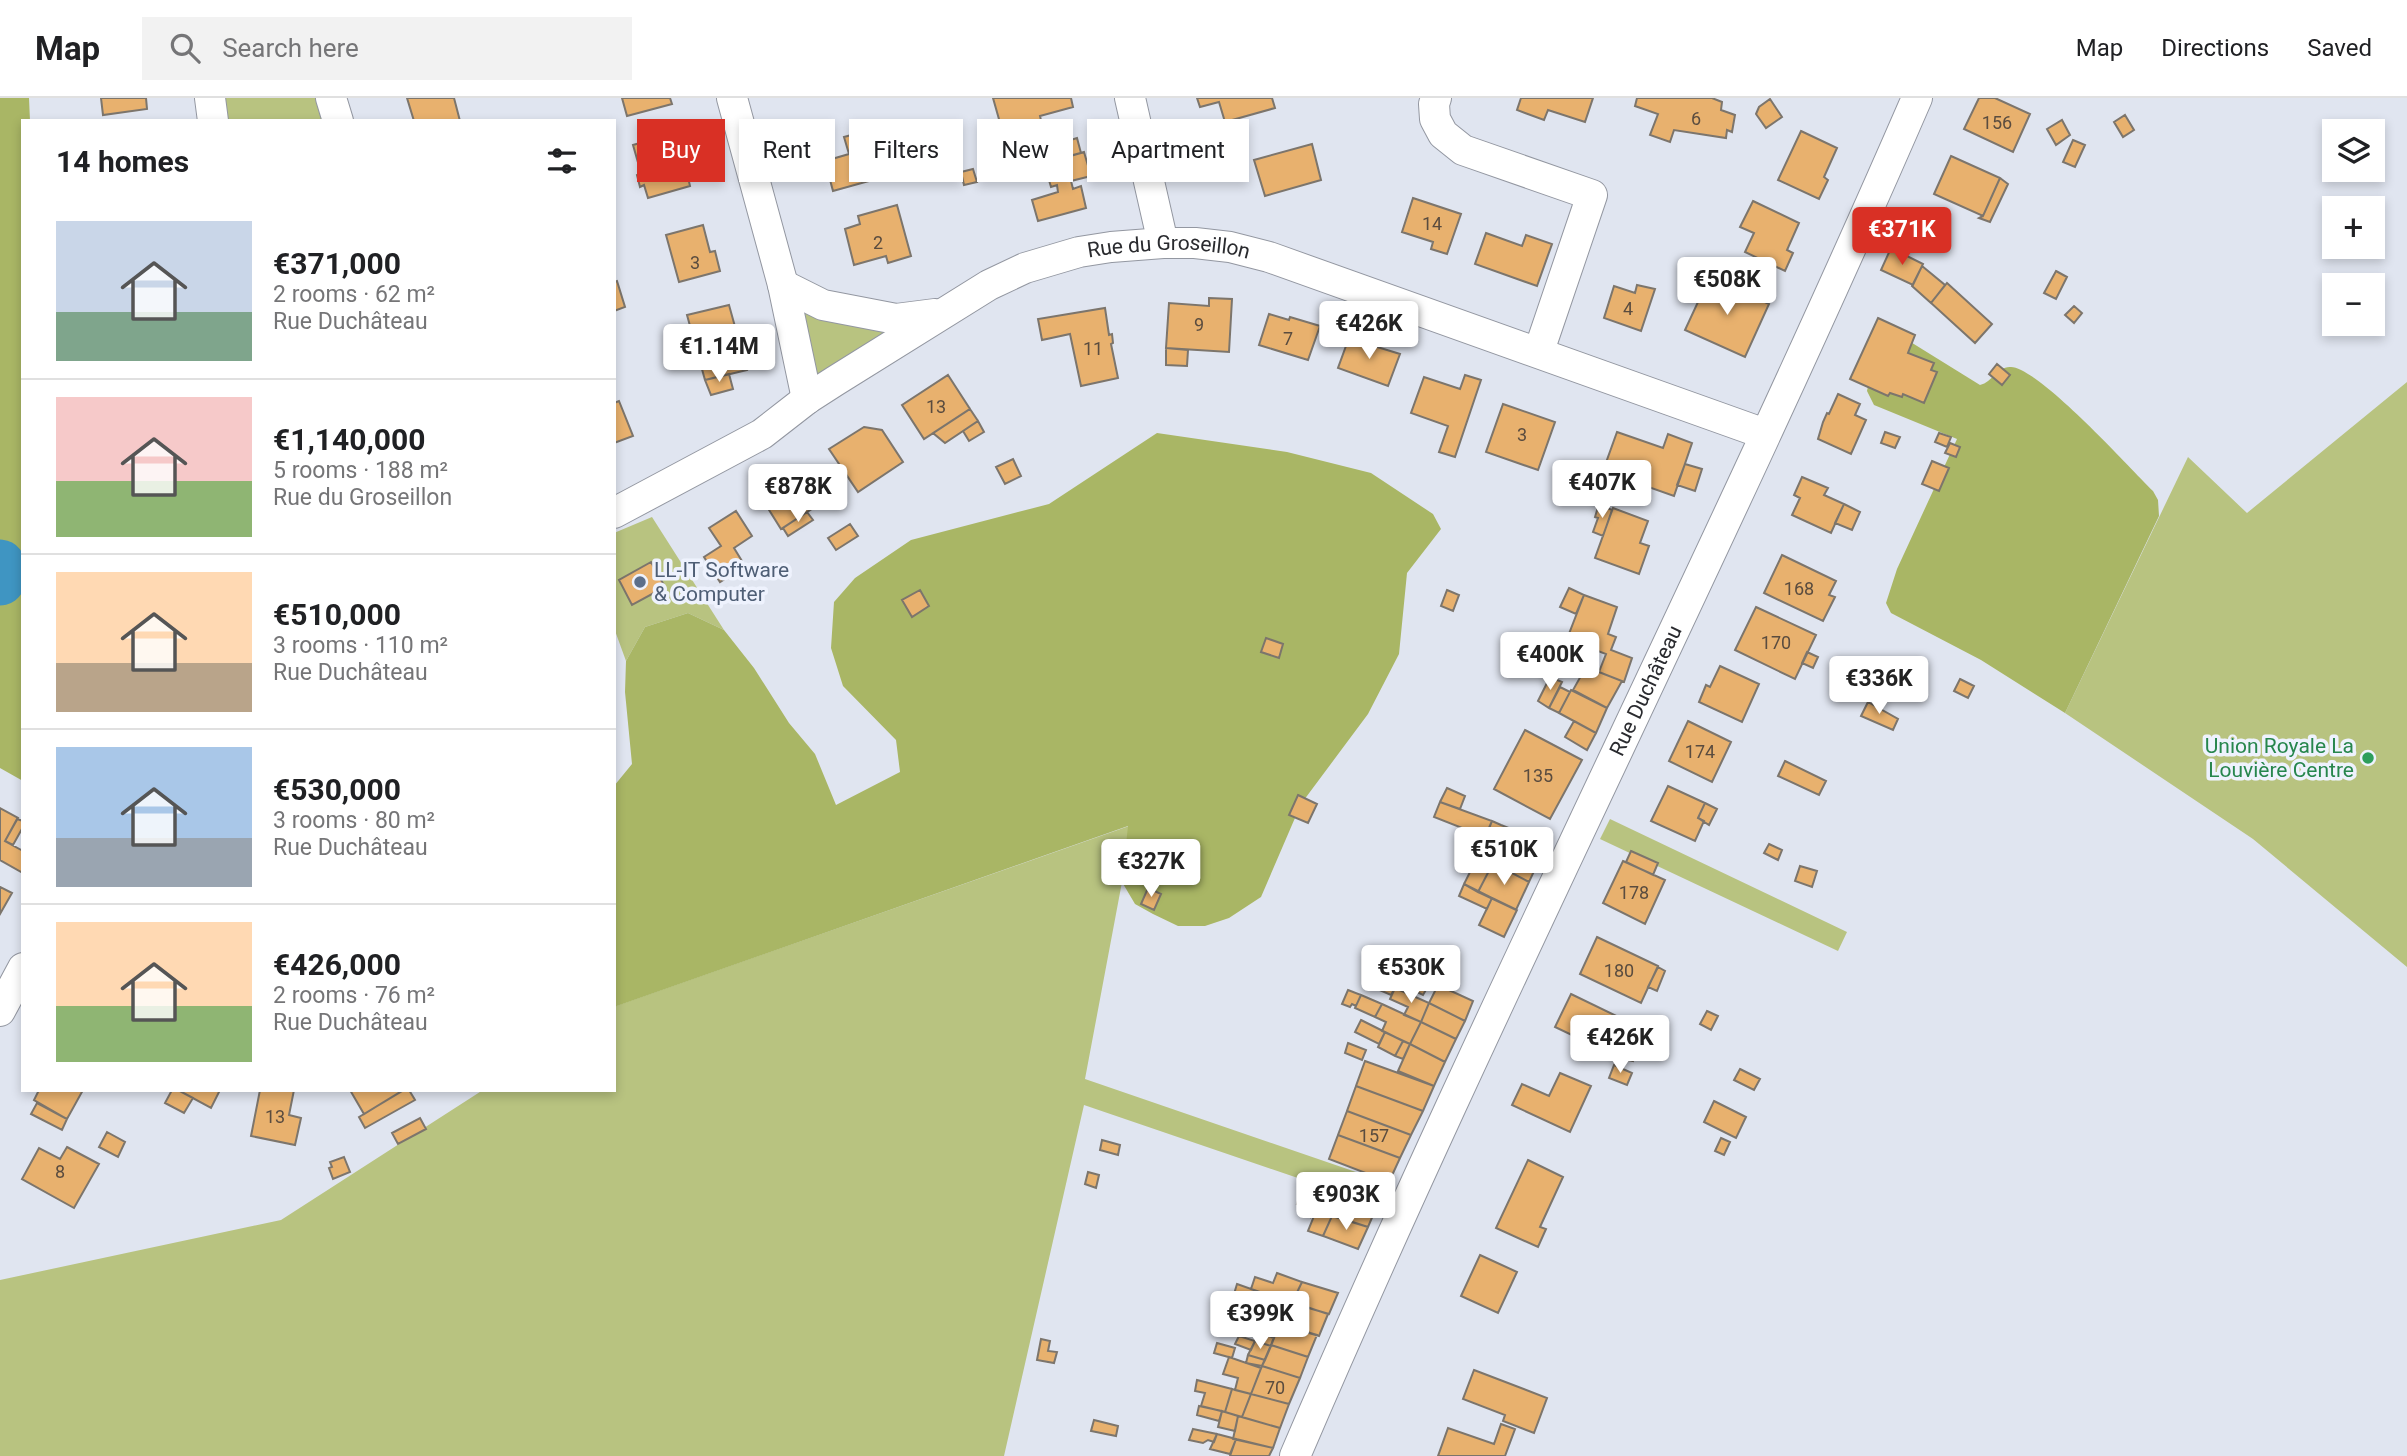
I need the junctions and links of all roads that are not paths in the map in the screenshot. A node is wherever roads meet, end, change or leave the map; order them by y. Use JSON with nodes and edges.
{"nodes":[{"id":1,"x":210,"y":98,"type":"edge"},
{"id":2,"x":331,"y":98,"type":"edge"},
{"id":3,"x":732,"y":98,"type":"edge"},
{"id":4,"x":1130,"y":98,"type":"edge"},
{"id":5,"x":1436,"y":98,"type":"edge"},
{"id":6,"x":1917,"y":98,"type":"edge"},
{"id":7,"x":213,"y":119,"type":"edge"},
{"id":8,"x":337,"y":119,"type":"edge"},
{"id":9,"x":1163,"y":243,"type":"junction"},
{"id":10,"x":783,"y":285,"type":"junction"},
{"id":11,"x":946,"y":312,"type":"junction"},
{"id":12,"x":1539,"y":351,"type":"junction"},
{"id":13,"x":807,"y":399,"type":"junction"},
{"id":14,"x":1765,"y":434,"type":"junction"},
{"id":15,"x":616,"y":512,"type":"edge"},
{"id":16,"x":21,"y":972,"type":"edge"},
{"id":17,"x":0,"y":1011,"type":"edge"},
{"id":18,"x":1295,"y":1456,"type":"edge"}],
"edges":[{"from":1,"to":7,"type":"street"},
{"from":2,"to":8,"type":"street"},
{"from":3,"to":10,"type":"street"},
{"from":4,"to":9,"type":"street"},
{"from":5,"to":12,"type":"street"},
{"from":6,"to":14,"type":"street","name":"Rue Duchâteau"},
{"from":9,"to":11,"type":"street","name":"Rue du Groseillon"},
{"from":9,"to":12,"type":"street","name":"Rue du Groseillon"},
{"from":10,"to":11,"type":"street"},
{"from":10,"to":13,"type":"street"},
{"from":11,"to":13,"type":"street","name":"Rue du Groseillon"},
{"from":12,"to":14,"type":"street","name":"Rue du Groseillon"},
{"from":13,"to":15,"type":"street","name":"Rue du Groseillon"},
{"from":14,"to":18,"type":"street","name":"Rue Duchâteau"},
{"from":16,"to":17,"type":"street"}]}
